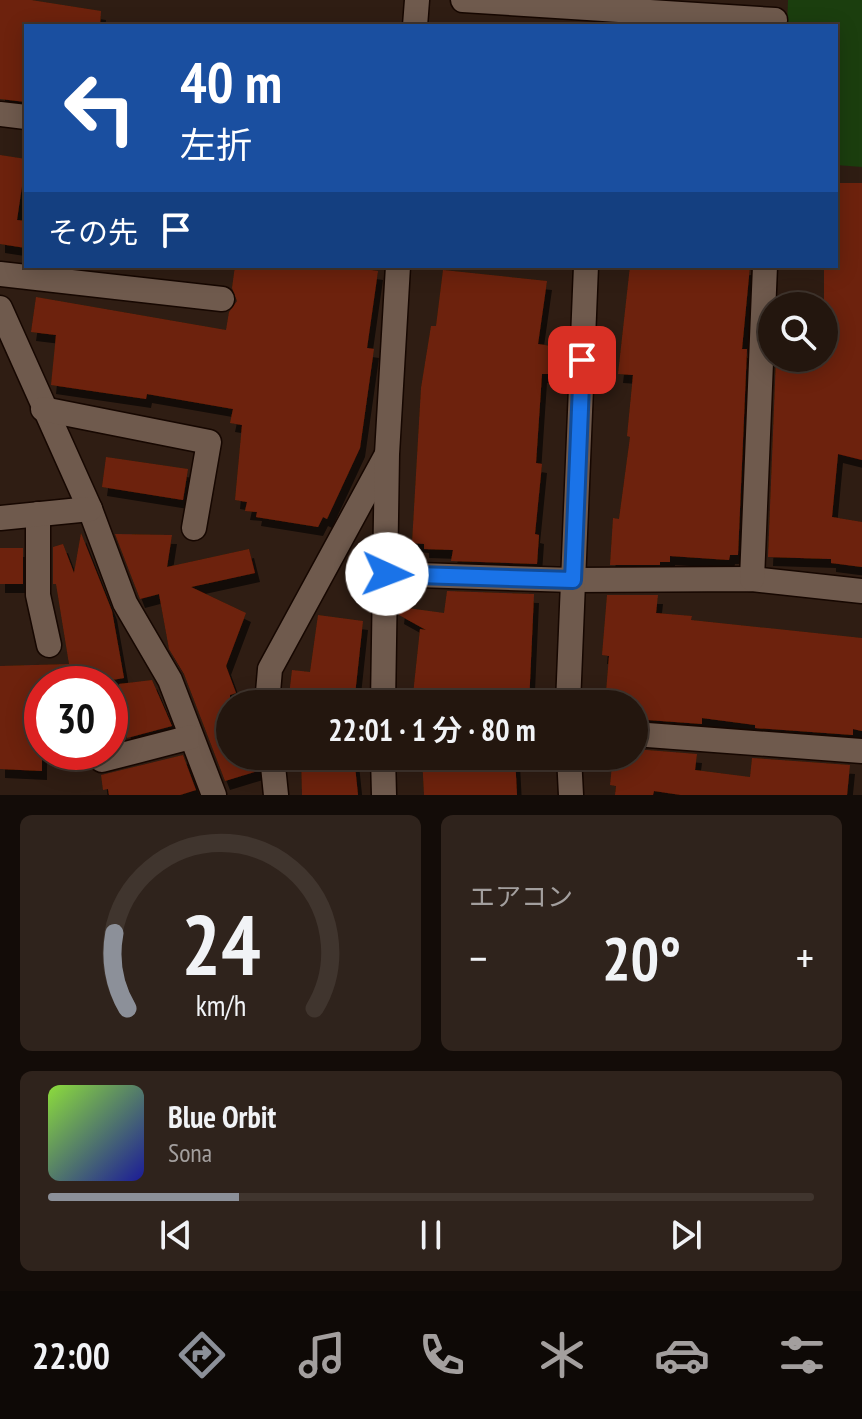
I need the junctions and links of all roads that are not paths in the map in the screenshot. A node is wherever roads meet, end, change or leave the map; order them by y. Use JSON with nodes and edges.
{"nodes":[{"id":1,"x":417,"y":0,"type":"edge"},
{"id":2,"x":463,"y":0,"type":"edge"},
{"id":3,"x":596,"y":12,"type":"edge"},
{"id":4,"x":775,"y":15,"type":"edge"},
{"id":5,"x":415,"y":24,"type":"edge"},
{"id":6,"x":0,"y":114,"type":"edge"},
{"id":7,"x":24,"y":117,"type":"edge"},
{"id":8,"x":398,"y":268,"type":"edge"},
{"id":9,"x":586,"y":268,"type":"edge"},
{"id":10,"x":765,"y":268,"type":"edge"},
{"id":11,"x":0,"y":274,"type":"edge"},
{"id":12,"x":222,"y":299,"type":"dead end"},
{"id":13,"x":0,"y":308,"type":"edge"},
{"id":14,"x":43,"y":409,"type":"junction"},
{"id":15,"x":387,"y":454,"type":"junction"},
{"id":16,"x":90,"y":509,"type":"junction"},
{"id":17,"x":38,"y":514,"type":"junction"},
{"id":18,"x":0,"y":518,"type":"edge"},
{"id":19,"x":194,"y":528,"type":"dead end"},
{"id":20,"x":387,"y":574,"type":"junction"},
{"id":21,"x":752,"y":579,"type":"junction"},
{"id":22,"x":573,"y":580,"type":"junction"},
{"id":23,"x":862,"y":591,"type":"edge"},
{"id":24,"x":49,"y":645,"type":"dead end"},
{"id":25,"x":268,"y":690,"type":"edge"},
{"id":26,"x":383,"y":690,"type":"edge"},
{"id":27,"x":569,"y":690,"type":"edge"},
{"id":28,"x":648,"y":735,"type":"edge"},
{"id":29,"x":191,"y":737,"type":"junction"},
{"id":30,"x":862,"y":751,"type":"edge"},
{"id":31,"x":128,"y":753,"type":"edge"},
{"id":32,"x":273,"y":770,"type":"edge"},
{"id":33,"x":383,"y":770,"type":"edge"},
{"id":34,"x":570,"y":770,"type":"edge"},
{"id":35,"x":214,"y":795,"type":"edge"},
{"id":36,"x":276,"y":795,"type":"edge"},
{"id":37,"x":384,"y":795,"type":"edge"},
{"id":38,"x":571,"y":795,"type":"edge"}],
"edges":[{"from":1,"to":5,"type":"street"},
{"from":2,"to":3,"type":"street"},
{"from":3,"to":4,"type":"street"},
{"from":6,"to":7,"type":"street"},
{"from":8,"to":15,"type":"street"},
{"from":9,"to":22,"type":"street"},
{"from":10,"to":21,"type":"street"},
{"from":11,"to":12,"type":"street"},
{"from":13,"to":14,"type":"street"},
{"from":14,"to":16,"type":"street"},
{"from":14,"to":19,"type":"street"},
{"from":15,"to":20,"type":"street"},
{"from":15,"to":25,"type":"street"},
{"from":16,"to":17,"type":"street"},
{"from":16,"to":29,"type":"street"},
{"from":17,"to":18,"type":"street"},
{"from":17,"to":24,"type":"street"},
{"from":20,"to":22,"type":"street"},
{"from":20,"to":26,"type":"street"},
{"from":21,"to":22,"type":"street"},
{"from":21,"to":23,"type":"street"},
{"from":22,"to":27,"type":"street"},
{"from":28,"to":30,"type":"street"},
{"from":29,"to":31,"type":"street"},
{"from":29,"to":35,"type":"street"},
{"from":32,"to":36,"type":"street"},
{"from":33,"to":37,"type":"street"},
{"from":34,"to":38,"type":"street"}]}
